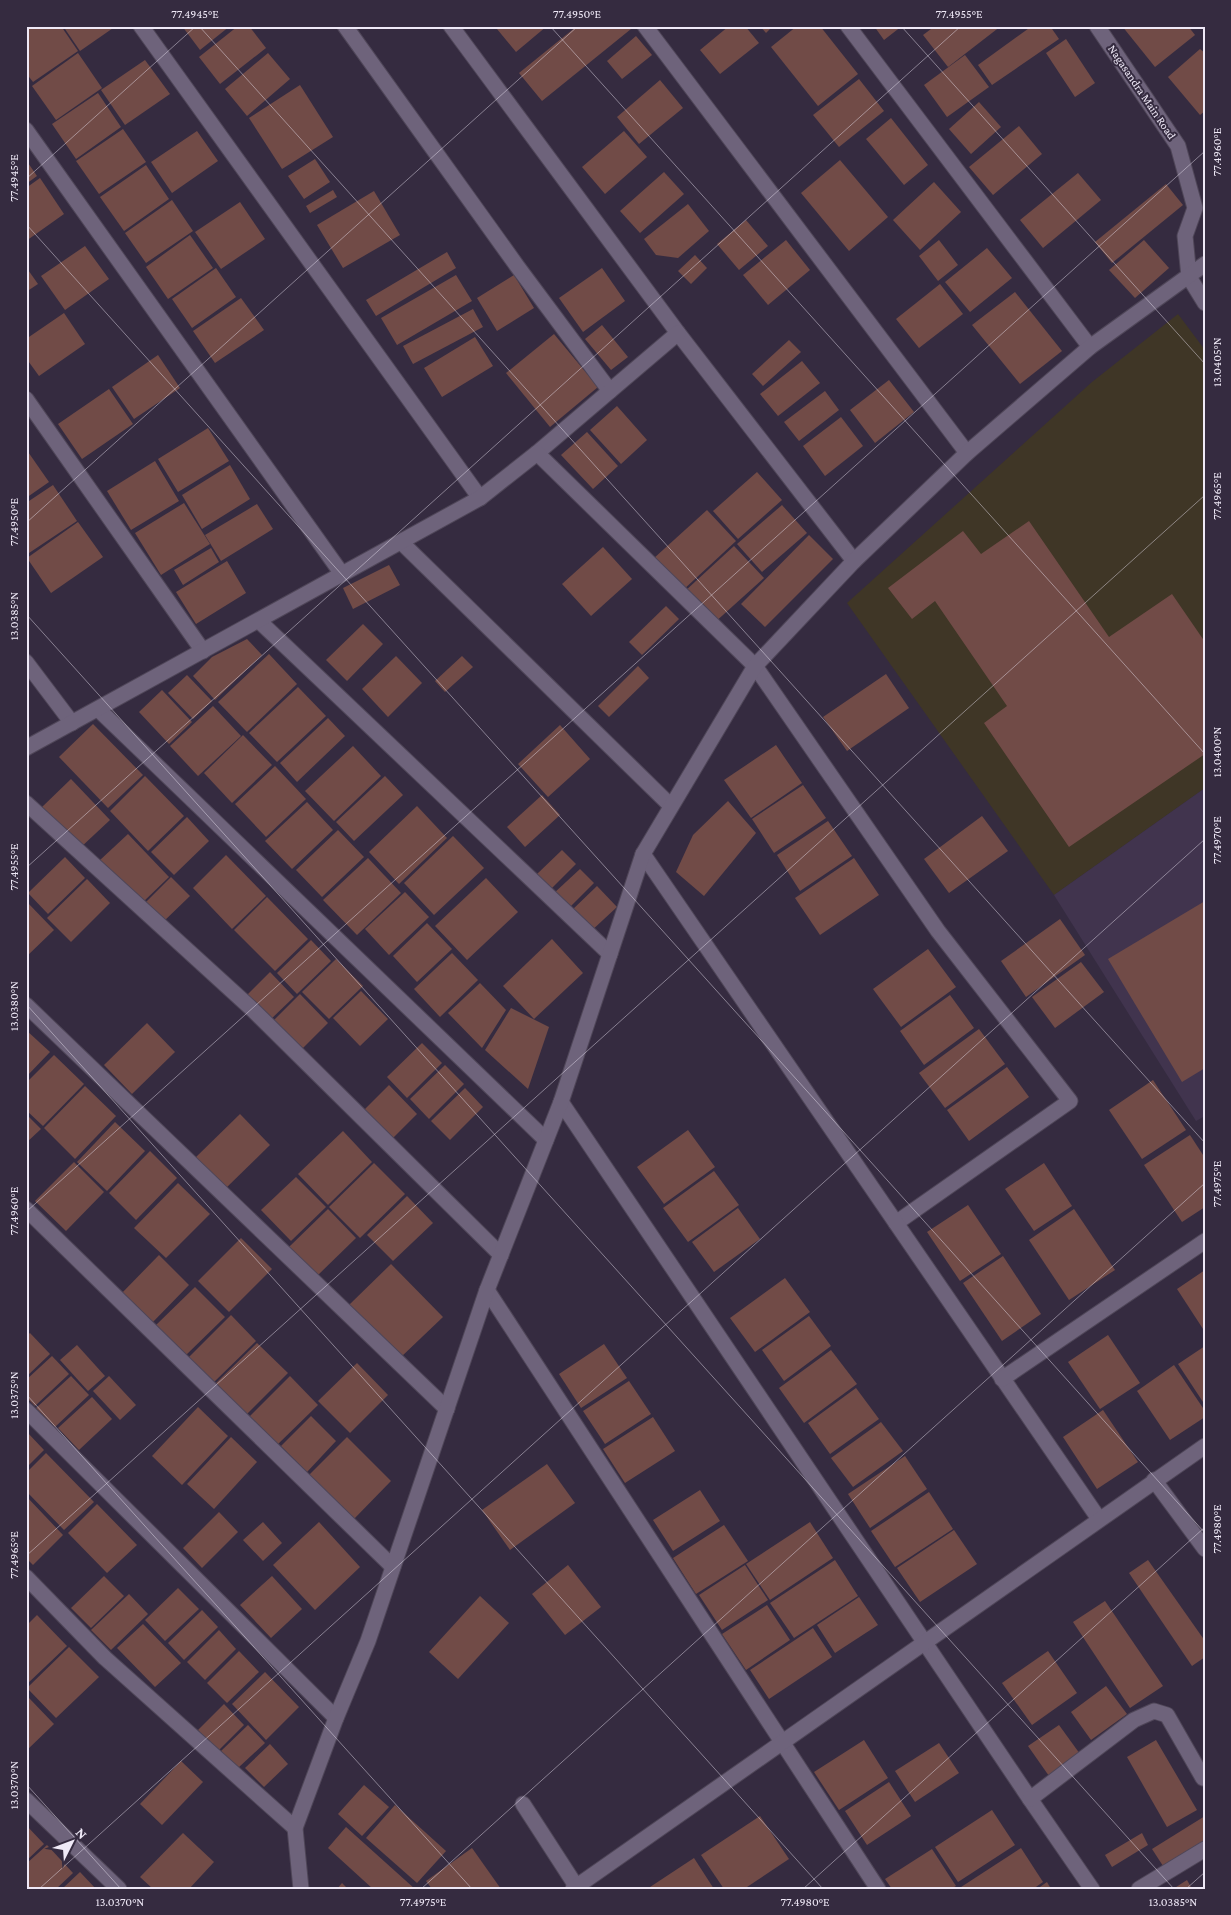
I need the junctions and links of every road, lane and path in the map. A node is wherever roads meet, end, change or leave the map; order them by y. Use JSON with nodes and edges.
{"nodes":[{"id":1,"x":142,"y":26,"type":"edge"},
{"id":2,"x":345,"y":26,"type":"edge"},
{"id":3,"x":451,"y":26,"type":"edge"},
{"id":4,"x":645,"y":26,"type":"edge"},
{"id":5,"x":848,"y":26,"type":"edge"},
{"id":6,"x":1097,"y":26,"type":"edge"},
{"id":7,"x":26,"y":130,"type":"edge"},
{"id":8,"x":1205,"y":264,"type":"edge"},
{"id":9,"x":1189,"y":277,"type":"junction"},
{"id":10,"x":1205,"y":303,"type":"edge"},
{"id":11,"x":678,"y":333,"type":"junction"},
{"id":12,"x":1090,"y":347,"type":"junction"},
{"id":13,"x":610,"y":390,"type":"junction"},
{"id":14,"x":26,"y":399,"type":"edge"},
{"id":15,"x":967,"y":452,"type":"junction"},
{"id":16,"x":537,"y":453,"type":"junction"},
{"id":17,"x":480,"y":498,"type":"junction"},
{"id":18,"x":401,"y":542,"type":"junction"},
{"id":19,"x":854,"y":561,"type":"junction"},
{"id":20,"x":342,"y":574,"type":"junction"},
{"id":21,"x":259,"y":620,"type":"junction"},
{"id":22,"x":203,"y":651,"type":"junction"},
{"id":23,"x":26,"y":662,"type":"edge"},
{"id":24,"x":755,"y":666,"type":"junction"},
{"id":25,"x":98,"y":709,"type":"junction"},
{"id":26,"x":72,"y":723,"type":"junction"},
{"id":27,"x":26,"y":748,"type":"edge"},
{"id":28,"x":26,"y":803,"type":"edge"},
{"id":29,"x":671,"y":806,"type":"junction"},
{"id":30,"x":643,"y":854,"type":"junction"},
{"id":31,"x":610,"y":954,"type":"junction"},
{"id":32,"x":26,"y":1005,"type":"edge"},
{"id":33,"x":561,"y":1102,"type":"junction"},
{"id":34,"x":546,"y":1140,"type":"junction"},
{"id":35,"x":26,"y":1209,"type":"edge"},
{"id":36,"x":896,"y":1224,"type":"junction"},
{"id":37,"x":1205,"y":1241,"type":"edge"},
{"id":38,"x":501,"y":1255,"type":"junction"},
{"id":39,"x":487,"y":1290,"type":"junction"},
{"id":40,"x":1002,"y":1379,"type":"junction"},
{"id":41,"x":26,"y":1410,"type":"edge"},
{"id":42,"x":447,"y":1410,"type":"junction"},
{"id":43,"x":1205,"y":1446,"type":"edge"},
{"id":44,"x":1154,"y":1480,"type":"junction"},
{"id":45,"x":1099,"y":1519,"type":"junction"},
{"id":46,"x":1205,"y":1549,"type":"edge"},
{"id":47,"x":393,"y":1567,"type":"junction"},
{"id":48,"x":26,"y":1577,"type":"edge"},
{"id":49,"x":924,"y":1642,"type":"junction"},
{"id":50,"x":336,"y":1718,"type":"junction"},
{"id":51,"x":782,"y":1741,"type":"junction"},
{"id":52,"x":1203,"y":1778,"type":"dead end"},
{"id":53,"x":26,"y":1800,"type":"edge"},
{"id":54,"x":1030,"y":1800,"type":"junction"},
{"id":55,"x":523,"y":1804,"type":"dead end"},
{"id":56,"x":295,"y":1828,"type":"junction"},
{"id":57,"x":1205,"y":1849,"type":"edge"},
{"id":58,"x":576,"y":1888,"type":"edge"},
{"id":59,"x":119,"y":1889,"type":"edge"},
{"id":60,"x":302,"y":1889,"type":"edge"},
{"id":61,"x":878,"y":1889,"type":"edge"},
{"id":62,"x":1092,"y":1889,"type":"edge"},
{"id":63,"x":1139,"y":1889,"type":"edge"}],
"edges":[{"from":1,"to":17,"type":"street"},
{"from":2,"to":13,"type":"street"},
{"from":3,"to":11,"type":"street"},
{"from":4,"to":15,"type":"street"},
{"from":5,"to":12,"type":"street"},
{"from":6,"to":9,"type":"street","name":"Nagasandra Main Road"},
{"from":7,"to":20,"type":"street"},
{"from":8,"to":9,"type":"street"},
{"from":9,"to":10,"type":"street","name":"Nagasandra Main Road"},
{"from":9,"to":12,"type":"street"},
{"from":11,"to":13,"type":"street"},
{"from":11,"to":19,"type":"street"},
{"from":12,"to":15,"type":"street"},
{"from":13,"to":16,"type":"street"},
{"from":14,"to":22,"type":"street"},
{"from":15,"to":19,"type":"street"},
{"from":16,"to":17,"type":"street"},
{"from":16,"to":24,"type":"street"},
{"from":17,"to":18,"type":"street"},
{"from":18,"to":20,"type":"street"},
{"from":18,"to":29,"type":"street"},
{"from":19,"to":24,"type":"street"},
{"from":20,"to":21,"type":"street"},
{"from":21,"to":22,"type":"street"},
{"from":21,"to":31,"type":"street"},
{"from":22,"to":25,"type":"street"},
{"from":23,"to":26,"type":"street"},
{"from":24,"to":29,"type":"street"},
{"from":24,"to":36,"type":"street"},
{"from":25,"to":26,"type":"street"},
{"from":25,"to":34,"type":"street"},
{"from":26,"to":27,"type":"street"},
{"from":28,"to":38,"type":"street"},
{"from":29,"to":30,"type":"street"},
{"from":30,"to":31,"type":"street"},
{"from":30,"to":36,"type":"street"},
{"from":31,"to":33,"type":"street"},
{"from":32,"to":42,"type":"street"},
{"from":33,"to":34,"type":"street"},
{"from":33,"to":49,"type":"street"},
{"from":34,"to":38,"type":"street"},
{"from":35,"to":47,"type":"street"},
{"from":36,"to":40,"type":"street"},
{"from":37,"to":40,"type":"street"},
{"from":38,"to":39,"type":"street"},
{"from":39,"to":42,"type":"street"},
{"from":39,"to":51,"type":"street"},
{"from":40,"to":45,"type":"street"},
{"from":41,"to":50,"type":"street"},
{"from":42,"to":47,"type":"street"},
{"from":43,"to":44,"type":"street"},
{"from":44,"to":45,"type":"street"},
{"from":44,"to":46,"type":"street"},
{"from":45,"to":49,"type":"street"},
{"from":47,"to":50,"type":"street"},
{"from":48,"to":56,"type":"street"},
{"from":49,"to":51,"type":"street"},
{"from":49,"to":54,"type":"street"},
{"from":50,"to":56,"type":"street"},
{"from":51,"to":58,"type":"street"},
{"from":51,"to":61,"type":"street"},
{"from":52,"to":54,"type":"street"},
{"from":53,"to":59,"type":"street"},
{"from":54,"to":62,"type":"street"},
{"from":55,"to":58,"type":"street"},
{"from":56,"to":60,"type":"street"},
{"from":57,"to":63,"type":"street"}]}
